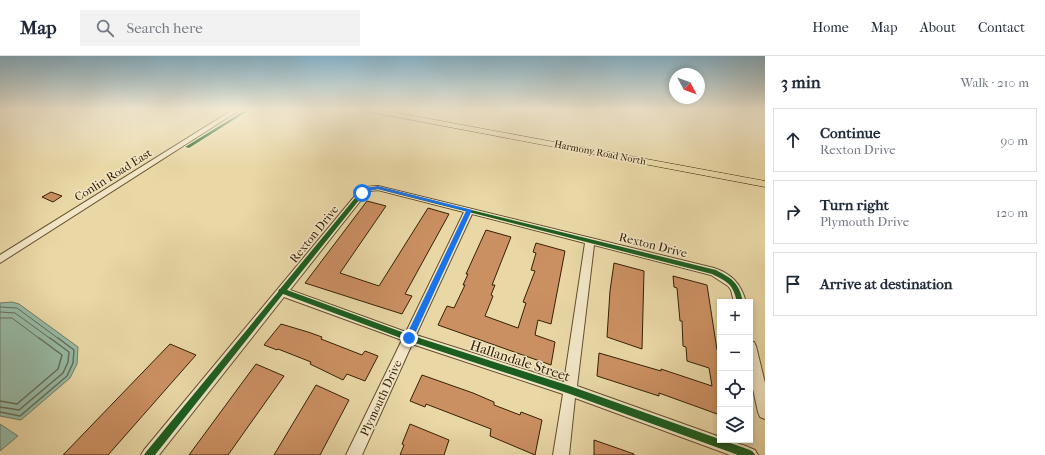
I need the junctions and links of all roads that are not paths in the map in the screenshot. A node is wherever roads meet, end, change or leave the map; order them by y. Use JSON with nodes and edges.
{"nodes":[{"id":1,"x":209,"y":128,"type":"edge"},
{"id":2,"x":464,"y":128,"type":"edge"},
{"id":3,"x":765,"y":184,"type":"edge"},
{"id":4,"x":469,"y":210,"type":"junction"},
{"id":5,"x":590,"y":240,"type":"junction"},
{"id":6,"x":0,"y":260,"type":"edge"},
{"id":7,"x":281,"y":291,"type":"junction"},
{"id":8,"x":739,"y":299,"type":"edge"},
{"id":9,"x":409,"y":338,"type":"junction"},
{"id":10,"x":753,"y":359,"type":"edge"},
{"id":11,"x":570,"y":390,"type":"junction"},
{"id":12,"x":765,"y":412,"type":"edge"},
{"id":13,"x":149,"y":455,"type":"edge"},
{"id":14,"x":354,"y":455,"type":"edge"},
{"id":15,"x":561,"y":455,"type":"edge"},
{"id":16,"x":750,"y":455,"type":"edge"}],
"edges":[{"from":1,"to":6,"type":"street","name":"Conlin Road East"},
{"from":2,"to":3,"type":"main road","name":"Harmony Road North"},
{"from":4,"to":5,"type":"street","name":"Rexton Drive"},
{"from":4,"to":7,"type":"street","name":"Rexton Drive"},
{"from":4,"to":9,"type":"street","name":"Plymouth Drive"},
{"from":5,"to":8,"type":"street","name":"Rexton Drive"},
{"from":5,"to":11,"type":"street"},
{"from":7,"to":9,"type":"street","name":"Hallandale Street"},
{"from":7,"to":13,"type":"street","name":"Rexton Drive"},
{"from":9,"to":11,"type":"street","name":"Hallandale Street"},
{"from":9,"to":14,"type":"street","name":"Plymouth Drive"},
{"from":10,"to":12,"type":"street"},
{"from":11,"to":15,"type":"street"},
{"from":11,"to":16,"type":"street","name":"Hallandale Street"}]}
